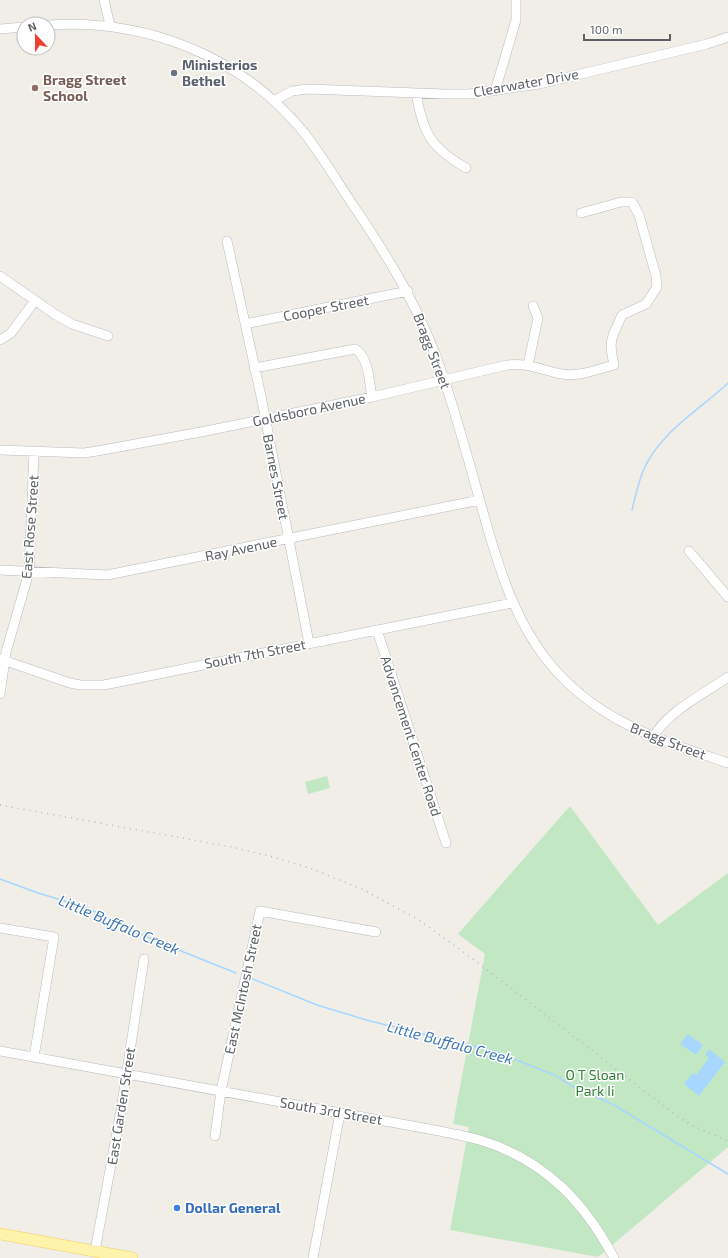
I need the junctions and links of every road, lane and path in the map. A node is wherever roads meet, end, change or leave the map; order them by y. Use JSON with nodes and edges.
{"nodes":[{"id":1,"x":104,"y":0,"type":"edge"},
{"id":2,"x":516,"y":0,"type":"edge"},
{"id":3,"x":56,"y":25,"type":"edge"},
{"id":4,"x":110,"y":25,"type":"junction"},
{"id":5,"x":16,"y":28,"type":"edge"},
{"id":6,"x":0,"y":29,"type":"edge"},
{"id":7,"x":728,"y":37,"type":"edge"},
{"id":8,"x":495,"y":91,"type":"junction"},
{"id":9,"x":416,"y":93,"type":"junction"},
{"id":10,"x":274,"y":100,"type":"junction"},
{"id":11,"x":466,"y":168,"type":"dead end"},
{"id":12,"x":581,"y":213,"type":"dead end"},
{"id":13,"x":227,"y":241,"type":"dead end"},
{"id":14,"x":0,"y":276,"type":"edge"},
{"id":15,"x":408,"y":291,"type":"junction"},
{"id":16,"x":34,"y":302,"type":"junction"},
{"id":17,"x":533,"y":306,"type":"dead end"},
{"id":18,"x":244,"y":324,"type":"junction"},
{"id":19,"x":108,"y":336,"type":"dead end"},
{"id":20,"x":0,"y":340,"type":"edge"},
{"id":21,"x":528,"y":365,"type":"junction"},
{"id":22,"x":254,"y":368,"type":"junction"},
{"id":23,"x":445,"y":381,"type":"junction"},
{"id":24,"x":372,"y":397,"type":"junction"},
{"id":25,"x":264,"y":420,"type":"junction"},
{"id":26,"x":0,"y":450,"type":"edge"},
{"id":27,"x":34,"y":452,"type":"junction"},
{"id":28,"x":480,"y":500,"type":"junction"},
{"id":29,"x":288,"y":539,"type":"junction"},
{"id":30,"x":689,"y":551,"type":"dead end"},
{"id":31,"x":0,"y":570,"type":"edge"},
{"id":32,"x":29,"y":572,"type":"junction"},
{"id":33,"x":728,"y":597,"type":"edge"},
{"id":34,"x":512,"y":603,"type":"junction"},
{"id":35,"x":377,"y":630,"type":"junction"},
{"id":36,"x":309,"y":643,"type":"junction"},
{"id":37,"x":2,"y":660,"type":"edge"},
{"id":38,"x":728,"y":677,"type":"edge"},
{"id":39,"x":0,"y":694,"type":"edge"},
{"id":40,"x":653,"y":738,"type":"junction"},
{"id":41,"x":728,"y":763,"type":"edge"},
{"id":42,"x":446,"y":843,"type":"dead end"},
{"id":43,"x":0,"y":928,"type":"edge"},
{"id":44,"x":376,"y":932,"type":"dead end"},
{"id":45,"x":144,"y":959,"type":"dead end"},
{"id":46,"x":0,"y":1051,"type":"edge"},
{"id":47,"x":34,"y":1057,"type":"junction"},
{"id":48,"x":127,"y":1074,"type":"junction"},
{"id":49,"x":221,"y":1091,"type":"junction"},
{"id":50,"x":340,"y":1113,"type":"junction"},
{"id":51,"x":215,"y":1136,"type":"dead end"},
{"id":52,"x":0,"y":1234,"type":"edge"},
{"id":53,"x":96,"y":1251,"type":"junction"},
{"id":54,"x":132,"y":1258,"type":"edge"},
{"id":55,"x":313,"y":1258,"type":"edge"},
{"id":56,"x":614,"y":1258,"type":"edge"}],
"edges":[{"from":1,"to":4,"type":"street"},
{"from":2,"to":8,"type":"street"},
{"from":3,"to":4,"type":"street","name":"Bragg Street"},
{"from":4,"to":10,"type":"street","name":"Bragg Street"},
{"from":5,"to":6,"type":"street"},
{"from":7,"to":8,"type":"street","name":"Clearwater Drive"},
{"from":8,"to":9,"type":"street","name":"Clearwater Drive"},
{"from":9,"to":10,"type":"street","name":"Clearwater Drive"},
{"from":9,"to":11,"type":"street"},
{"from":10,"to":15,"type":"street","name":"Bragg Street"},
{"from":12,"to":21,"type":"street","name":"Goldsboro Avenue"},
{"from":13,"to":18,"type":"street","name":"Barnes Street"},
{"from":14,"to":16,"type":"street"},
{"from":15,"to":18,"type":"street","name":"Cooper Street"},
{"from":15,"to":23,"type":"street","name":"Bragg Street"},
{"from":16,"to":19,"type":"street"},
{"from":16,"to":20,"type":"street"},
{"from":17,"to":21,"type":"street"},
{"from":18,"to":22,"type":"street","name":"Barnes Street"},
{"from":21,"to":23,"type":"street","name":"Goldsboro Avenue"},
{"from":22,"to":24,"type":"street"},
{"from":22,"to":25,"type":"street","name":"Barnes Street"},
{"from":23,"to":24,"type":"street","name":"Goldsboro Avenue"},
{"from":23,"to":28,"type":"street","name":"Bragg Street"},
{"from":24,"to":25,"type":"street","name":"Goldsboro Avenue"},
{"from":25,"to":27,"type":"street","name":"Goldsboro Avenue"},
{"from":25,"to":29,"type":"street","name":"Barnes Street"},
{"from":26,"to":27,"type":"street","name":"Goldsboro Avenue"},
{"from":27,"to":32,"type":"street","name":"East Rose Street"},
{"from":28,"to":29,"type":"street","name":"Ray Avenue"},
{"from":28,"to":34,"type":"street","name":"Bragg Street"},
{"from":29,"to":32,"type":"street","name":"Ray Avenue"},
{"from":29,"to":36,"type":"street","name":"Barnes Street"},
{"from":30,"to":33,"type":"street"},
{"from":31,"to":32,"type":"street","name":"Ray Avenue"},
{"from":32,"to":37,"type":"street","name":"East Rose Street"},
{"from":34,"to":35,"type":"street","name":"South 7th Street"},
{"from":34,"to":40,"type":"street","name":"Bragg Street"},
{"from":35,"to":36,"type":"street","name":"South 7th Street"},
{"from":35,"to":42,"type":"street","name":"Advancement Center Road"},
{"from":36,"to":37,"type":"street","name":"South 7th Street"},
{"from":37,"to":39,"type":"street","name":"East Rose Street"},
{"from":38,"to":40,"type":"street"},
{"from":40,"to":41,"type":"street","name":"Bragg Street"},
{"from":43,"to":47,"type":"street"},
{"from":44,"to":49,"type":"street","name":"East McIntosh Street"},
{"from":45,"to":48,"type":"street","name":"East Garden Street"},
{"from":46,"to":47,"type":"street","name":"South 3rd Street"},
{"from":47,"to":48,"type":"street","name":"South 3rd Street"},
{"from":48,"to":49,"type":"street","name":"South 3rd Street"},
{"from":48,"to":53,"type":"street","name":"East Garden Street"},
{"from":49,"to":50,"type":"street","name":"South 3rd Street"},
{"from":49,"to":51,"type":"street","name":"East McIntosh Street"},
{"from":50,"to":55,"type":"street"},
{"from":50,"to":56,"type":"street","name":"South 3rd Street"},
{"from":52,"to":53,"type":"main road"},
{"from":53,"to":54,"type":"main road"}]}
